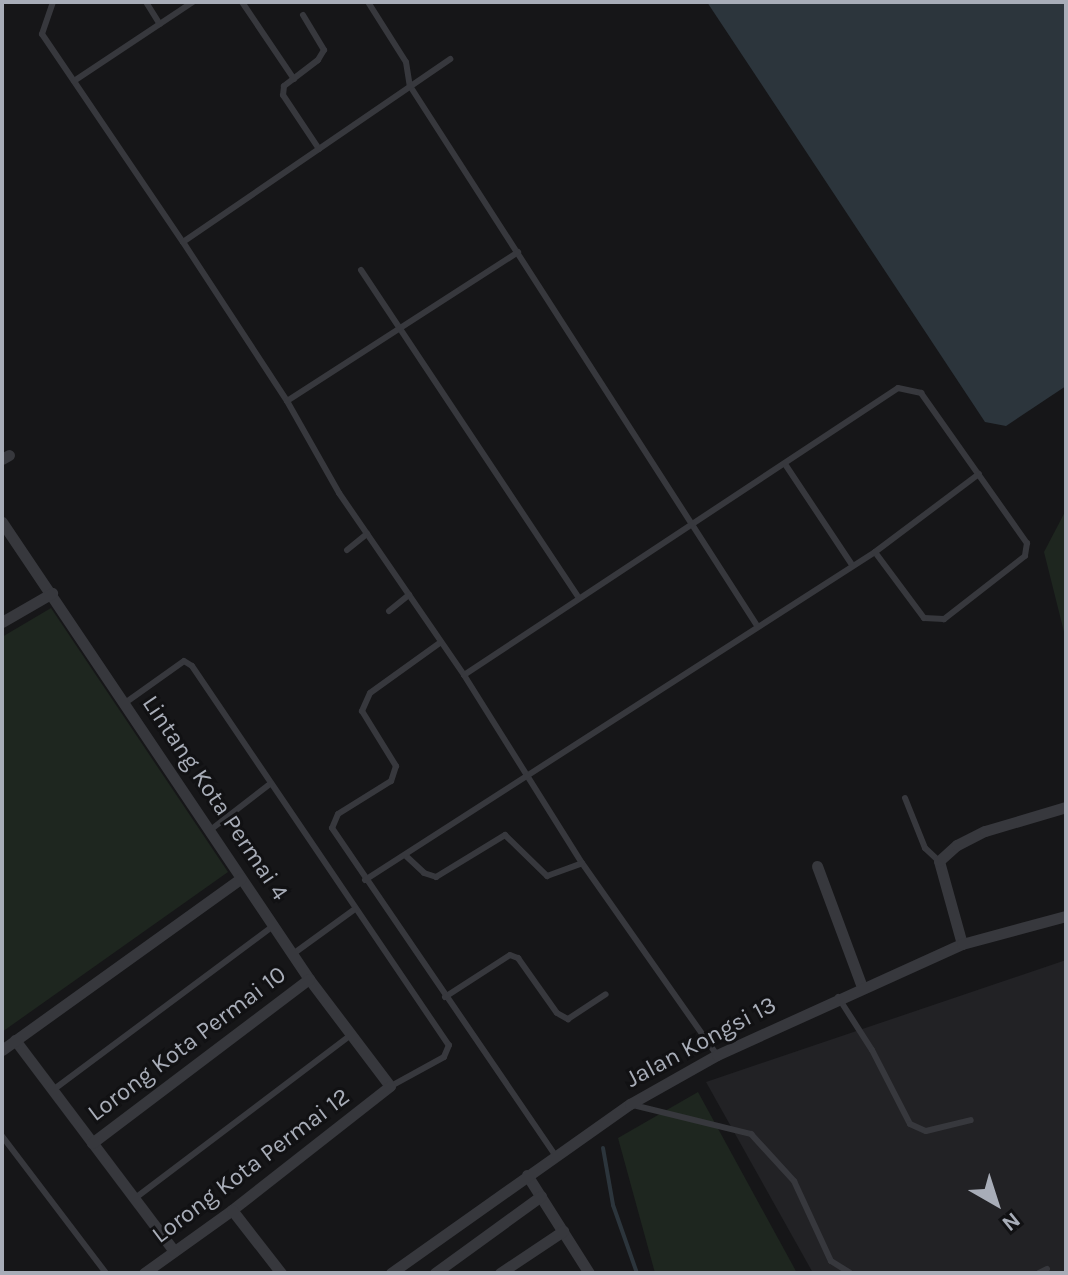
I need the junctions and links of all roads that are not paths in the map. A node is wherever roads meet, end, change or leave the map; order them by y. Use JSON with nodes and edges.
{"nodes":[{"id":1,"x":53,"y":2,"type":"edge"},
{"id":2,"x":146,"y":2,"type":"edge"},
{"id":3,"x":193,"y":2,"type":"edge"},
{"id":4,"x":242,"y":2,"type":"edge"},
{"id":5,"x":368,"y":2,"type":"edge"},
{"id":6,"x":303,"y":15,"type":"dead end"},
{"id":7,"x":160,"y":24,"type":"junction"},
{"id":8,"x":450,"y":59,"type":"dead end"},
{"id":9,"x":294,"y":79,"type":"junction"},
{"id":10,"x":74,"y":81,"type":"junction"},
{"id":11,"x":410,"y":86,"type":"junction"},
{"id":12,"x":319,"y":149,"type":"junction"},
{"id":13,"x":183,"y":242,"type":"junction"},
{"id":14,"x":518,"y":252,"type":"junction"},
{"id":15,"x":361,"y":270,"type":"dead end"},
{"id":16,"x":401,"y":328,"type":"junction"},
{"id":17,"x":287,"y":401,"type":"junction"},
{"id":18,"x":785,"y":464,"type":"junction"},
{"id":19,"x":979,"y":474,"type":"junction"},
{"id":20,"x":2,"y":522,"type":"edge"},
{"id":21,"x":692,"y":523,"type":"junction"},
{"id":22,"x":367,"y":534,"type":"junction"},
{"id":23,"x":6,"y":536,"type":"edge"},
{"id":24,"x":347,"y":550,"type":"dead end"},
{"id":25,"x":875,"y":552,"type":"junction"},
{"id":26,"x":852,"y":565,"type":"junction"},
{"id":27,"x":52,"y":593,"type":"junction"},
{"id":28,"x":409,"y":595,"type":"junction"},
{"id":29,"x":579,"y":598,"type":"junction"},
{"id":30,"x":389,"y":611,"type":"dead end"},
{"id":31,"x":2,"y":622,"type":"edge"},
{"id":32,"x":758,"y":627,"type":"junction"},
{"id":33,"x":441,"y":642,"type":"junction"},
{"id":34,"x":464,"y":675,"type":"junction"},
{"id":35,"x":125,"y":703,"type":"junction"},
{"id":36,"x":528,"y":778,"type":"junction"},
{"id":37,"x":271,"y":783,"type":"junction"},
{"id":38,"x":905,"y":798,"type":"dead end"},
{"id":39,"x":1066,"y":807,"type":"edge"},
{"id":40,"x":209,"y":831,"type":"junction"},
{"id":41,"x":405,"y":855,"type":"junction"},
{"id":42,"x":939,"y":861,"type":"junction"},
{"id":43,"x":582,"y":863,"type":"junction"},
{"id":44,"x":817,"y":866,"type":"dead end"},
{"id":45,"x":241,"y":878,"type":"junction"},
{"id":46,"x":365,"y":880,"type":"junction"},
{"id":47,"x":355,"y":909,"type":"junction"},
{"id":48,"x":1066,"y":916,"type":"edge"},
{"id":49,"x":274,"y":925,"type":"junction"},
{"id":50,"x":962,"y":944,"type":"junction"},
{"id":51,"x":293,"y":954,"type":"junction"},
{"id":52,"x":309,"y":979,"type":"junction"},
{"id":53,"x":862,"y":987,"type":"junction"},
{"id":54,"x":606,"y":994,"type":"dead end"},
{"id":55,"x":445,"y":997,"type":"junction"},
{"id":56,"x":838,"y":997,"type":"junction"},
{"id":57,"x":351,"y":1035,"type":"junction"},
{"id":58,"x":15,"y":1040,"type":"junction"},
{"id":59,"x":2,"y":1050,"type":"edge"},
{"id":60,"x":717,"y":1055,"type":"junction"},
{"id":61,"x":53,"y":1090,"type":"junction"},
{"id":62,"x":387,"y":1090,"type":"junction"},
{"id":63,"x":630,"y":1104,"type":"junction"},
{"id":64,"x":971,"y":1120,"type":"dead end"},
{"id":65,"x":2,"y":1136,"type":"edge"},
{"id":66,"x":92,"y":1143,"type":"junction"},
{"id":67,"x":555,"y":1155,"type":"junction"},
{"id":68,"x":527,"y":1175,"type":"junction"},
{"id":69,"x":541,"y":1196,"type":"junction"},
{"id":70,"x":134,"y":1199,"type":"junction"},
{"id":71,"x":232,"y":1210,"type":"junction"},
{"id":72,"x":563,"y":1231,"type":"junction"},
{"id":73,"x":174,"y":1251,"type":"junction"},
{"id":74,"x":1047,"y":1269,"type":"dead end"},
{"id":75,"x":106,"y":1273,"type":"edge"},
{"id":76,"x":144,"y":1273,"type":"edge"},
{"id":77,"x":281,"y":1273,"type":"edge"},
{"id":78,"x":391,"y":1273,"type":"edge"},
{"id":79,"x":435,"y":1273,"type":"edge"},
{"id":80,"x":500,"y":1273,"type":"edge"},
{"id":81,"x":589,"y":1273,"type":"edge"},
{"id":82,"x":850,"y":1273,"type":"edge"},
{"id":83,"x":1039,"y":1273,"type":"edge"}],
"edges":[{"from":1,"to":10,"type":"lane"},
{"from":2,"to":7,"type":"lane"},
{"from":3,"to":7,"type":"lane"},
{"from":4,"to":9,"type":"lane"},
{"from":5,"to":11,"type":"lane"},
{"from":6,"to":9,"type":"lane"},
{"from":7,"to":10,"type":"lane"},
{"from":8,"to":11,"type":"lane"},
{"from":9,"to":12,"type":"lane"},
{"from":10,"to":13,"type":"lane"},
{"from":11,"to":12,"type":"lane"},
{"from":11,"to":14,"type":"lane"},
{"from":12,"to":13,"type":"lane"},
{"from":13,"to":17,"type":"lane"},
{"from":14,"to":16,"type":"lane"},
{"from":14,"to":21,"type":"lane"},
{"from":15,"to":16,"type":"lane"},
{"from":16,"to":17,"type":"lane"},
{"from":16,"to":29,"type":"lane"},
{"from":17,"to":22,"type":"lane"},
{"from":18,"to":19,"type":"lane"},
{"from":18,"to":21,"type":"lane"},
{"from":18,"to":26,"type":"lane"},
{"from":19,"to":25,"type":"lane"},
{"from":19,"to":25,"type":"lane"},
{"from":20,"to":23,"type":"street","name":"Lintang Kota Permai 4"},
{"from":21,"to":29,"type":"lane"},
{"from":21,"to":32,"type":"lane"},
{"from":22,"to":24,"type":"lane"},
{"from":22,"to":28,"type":"lane"},
{"from":23,"to":27,"type":"street","name":"Lintang Kota Permai 4"},
{"from":25,"to":26,"type":"lane"},
{"from":26,"to":32,"type":"lane"},
{"from":27,"to":31,"type":"street"},
{"from":27,"to":35,"type":"street","name":"Lintang Kota Permai 4"},
{"from":28,"to":30,"type":"lane"},
{"from":28,"to":33,"type":"lane"},
{"from":29,"to":34,"type":"lane"},
{"from":32,"to":36,"type":"lane"},
{"from":33,"to":34,"type":"lane"},
{"from":33,"to":46,"type":"lane"},
{"from":34,"to":36,"type":"lane"},
{"from":35,"to":37,"type":"lane"},
{"from":35,"to":40,"type":"street","name":"Lintang Kota Permai 4"},
{"from":36,"to":41,"type":"lane"},
{"from":36,"to":43,"type":"lane"},
{"from":37,"to":40,"type":"lane"},
{"from":37,"to":47,"type":"lane"},
{"from":38,"to":42,"type":"lane"},
{"from":39,"to":42,"type":"street"},
{"from":40,"to":45,"type":"street","name":"Lintang Kota Permai 4"},
{"from":41,"to":43,"type":"lane"},
{"from":41,"to":46,"type":"lane"},
{"from":42,"to":50,"type":"street"},
{"from":43,"to":60,"type":"lane"},
{"from":44,"to":53,"type":"street"},
{"from":45,"to":49,"type":"street","name":"Lintang Kota Permai 4"},
{"from":45,"to":58,"type":"street"},
{"from":46,"to":55,"type":"lane"},
{"from":47,"to":51,"type":"lane"},
{"from":47,"to":62,"type":"lane"},
{"from":48,"to":50,"type":"street","name":"Jalan Kongsi 13"},
{"from":49,"to":51,"type":"street","name":"Lintang Kota Permai 4"},
{"from":49,"to":61,"type":"lane"},
{"from":50,"to":53,"type":"street","name":"Jalan Kongsi 13"},
{"from":51,"to":52,"type":"street","name":"Lintang Kota Permai 4"},
{"from":52,"to":57,"type":"street","name":"Lintang Kota Permai 4"},
{"from":52,"to":66,"type":"street","name":"Lorong Kota Permai 10"},
{"from":53,"to":56,"type":"street","name":"Jalan Kongsi 13"},
{"from":54,"to":55,"type":"lane"},
{"from":55,"to":67,"type":"lane"},
{"from":56,"to":60,"type":"street","name":"Jalan Kongsi 13"},
{"from":56,"to":64,"type":"lane"},
{"from":57,"to":62,"type":"street","name":"Lintang Kota Permai 4"},
{"from":57,"to":70,"type":"lane"},
{"from":58,"to":59,"type":"street"},
{"from":58,"to":61,"type":"street"},
{"from":60,"to":63,"type":"street","name":"Jalan Kongsi 13"},
{"from":61,"to":66,"type":"street"},
{"from":62,"to":71,"type":"street","name":"Lorong Kota Permai 12"},
{"from":63,"to":67,"type":"street","name":"Jalan Kongsi 13"},
{"from":63,"to":82,"type":"lane"},
{"from":65,"to":75,"type":"lane"},
{"from":66,"to":70,"type":"street"},
{"from":67,"to":68,"type":"street","name":"Jalan Kongsi 13"},
{"from":68,"to":69,"type":"street"},
{"from":68,"to":78,"type":"street","name":"Jalan Kongsi 13"},
{"from":69,"to":72,"type":"street"},
{"from":69,"to":79,"type":"street"},
{"from":70,"to":73,"type":"street"},
{"from":71,"to":73,"type":"street","name":"Lorong Kota Permai 12"},
{"from":71,"to":77,"type":"street"},
{"from":72,"to":80,"type":"street"},
{"from":72,"to":81,"type":"street"},
{"from":73,"to":76,"type":"street","name":"Lorong Kota Permai 12"},
{"from":74,"to":83,"type":"lane"}]}
